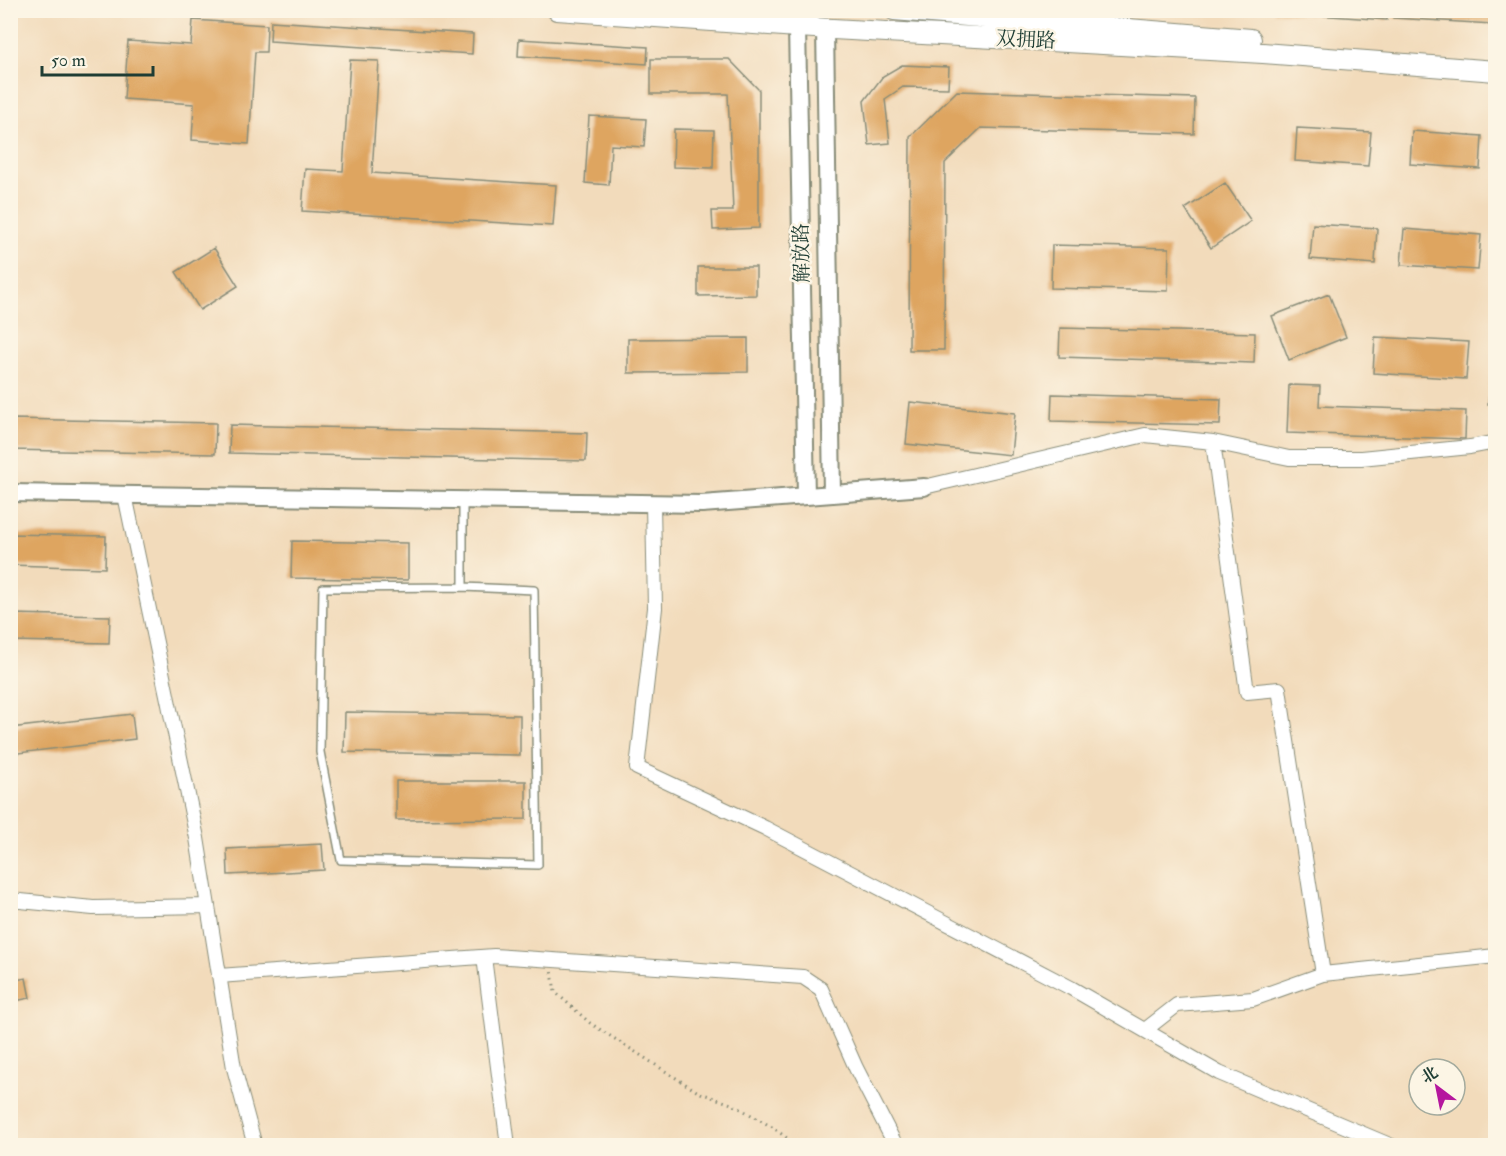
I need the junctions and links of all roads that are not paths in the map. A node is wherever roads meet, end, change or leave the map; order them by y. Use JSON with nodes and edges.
{"nodes":[{"id":1,"x":557,"y":10,"type":"edge"},
{"id":2,"x":894,"y":10,"type":"edge"},
{"id":3,"x":1006,"y":15,"type":"edge"},
{"id":4,"x":797,"y":19,"type":"edge"},
{"id":5,"x":826,"y":19,"type":"edge"},
{"id":6,"x":1496,"y":58,"type":"edge"},
{"id":7,"x":1496,"y":71,"type":"edge"},
{"id":8,"x":1213,"y":442,"type":"junction"},
{"id":9,"x":1496,"y":442,"type":"edge"},
{"id":10,"x":924,"y":487,"type":"joint"},
{"id":11,"x":10,"y":493,"type":"edge"},
{"id":12,"x":832,"y":494,"type":"junction"},
{"id":13,"x":125,"y":495,"type":"junction"},
{"id":14,"x":806,"y":496,"type":"junction"},
{"id":15,"x":463,"y":501,"type":"junction"},
{"id":16,"x":652,"y":503,"type":"junction"},
{"id":17,"x":462,"y":586,"type":"junction"},
{"id":18,"x":10,"y":900,"type":"edge"},
{"id":19,"x":208,"y":906,"type":"junction"},
{"id":20,"x":1496,"y":956,"type":"edge"},
{"id":21,"x":484,"y":957,"type":"junction"},
{"id":22,"x":1323,"y":974,"type":"junction"},
{"id":23,"x":219,"y":976,"type":"junction"},
{"id":24,"x":1145,"y":1030,"type":"junction"},
{"id":25,"x":255,"y":1146,"type":"edge"},
{"id":26,"x":508,"y":1146,"type":"edge"},
{"id":27,"x":896,"y":1146,"type":"edge"},
{"id":28,"x":1392,"y":1146,"type":"edge"}],
"edges":[{"from":1,"to":4,"type":"main road","name":"双拥路"},
{"from":2,"to":3,"type":"main road","name":"双拥路"},
{"from":3,"to":6,"type":"main road","name":"双拥路"},
{"from":4,"to":5,"type":"main road","name":"双拥路"},
{"from":4,"to":14,"type":"street","name":"解放路"},
{"from":5,"to":7,"type":"main road","name":"双拥路"},
{"from":5,"to":12,"type":"street","name":"解放路"},
{"from":8,"to":9,"type":"street"},
{"from":8,"to":10,"type":"street"},
{"from":8,"to":22,"type":"street"},
{"from":10,"to":12,"type":"street"},
{"from":11,"to":13,"type":"street"},
{"from":12,"to":14,"type":"street"},
{"from":13,"to":15,"type":"street"},
{"from":13,"to":19,"type":"street"},
{"from":14,"to":16,"type":"street"},
{"from":15,"to":16,"type":"street"},
{"from":15,"to":17,"type":"lane"},
{"from":16,"to":24,"type":"street"},
{"from":17,"to":17,"type":"lane"},
{"from":18,"to":19,"type":"street"},
{"from":19,"to":23,"type":"street"},
{"from":20,"to":22,"type":"street"},
{"from":21,"to":23,"type":"street"},
{"from":21,"to":26,"type":"street"},
{"from":21,"to":27,"type":"street"},
{"from":22,"to":24,"type":"street"},
{"from":23,"to":25,"type":"street"},
{"from":24,"to":28,"type":"street"}]}
